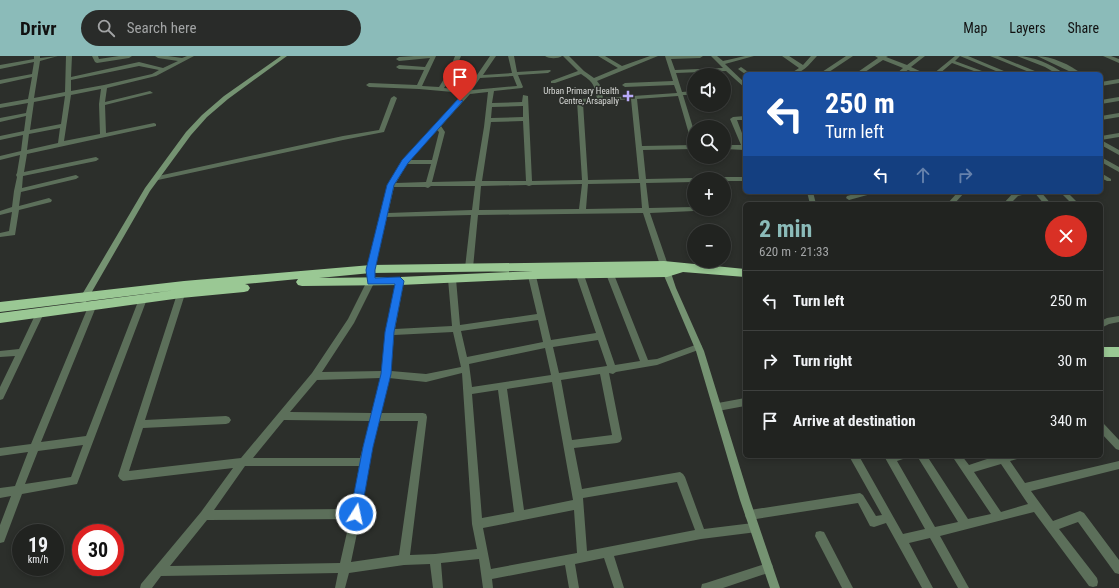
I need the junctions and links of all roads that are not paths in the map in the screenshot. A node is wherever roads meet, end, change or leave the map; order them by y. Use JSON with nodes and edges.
{"nodes":[{"id":1,"x":55,"y":56,"type":"edge"},
{"id":2,"x":69,"y":56,"type":"edge"},
{"id":3,"x":129,"y":56,"type":"edge"},
{"id":4,"x":136,"y":56,"type":"edge"},
{"id":5,"x":158,"y":56,"type":"edge"},
{"id":6,"x":191,"y":56,"type":"edge"},
{"id":7,"x":284,"y":56,"type":"edge"},
{"id":8,"x":432,"y":56,"type":"edge"},
{"id":9,"x":458,"y":56,"type":"edge"},
{"id":10,"x":492,"y":56,"type":"edge"},
{"id":11,"x":511,"y":56,"type":"edge"},
{"id":12,"x":548,"y":56,"type":"edge"},
{"id":13,"x":559,"y":56,"type":"edge"},
{"id":14,"x":566,"y":56,"type":"edge"},
{"id":15,"x":601,"y":56,"type":"edge"},
{"id":16,"x":655,"y":56,"type":"edge"},
{"id":17,"x":669,"y":56,"type":"edge"},
{"id":18,"x":700,"y":56,"type":"edge"},
{"id":19,"x":714,"y":56,"type":"edge"},
{"id":20,"x":751,"y":56,"type":"edge"},
{"id":21,"x":785,"y":56,"type":"edge"},
{"id":22,"x":814,"y":56,"type":"edge"},
{"id":23,"x":850,"y":56,"type":"edge"},
{"id":24,"x":922,"y":56,"type":"edge"},
{"id":25,"x":958,"y":56,"type":"edge"},
{"id":26,"x":963,"y":56,"type":"edge"},
{"id":27,"x":994,"y":56,"type":"edge"},
{"id":28,"x":1020,"y":56,"type":"edge"},
{"id":29,"x":1040,"y":56,"type":"edge"},
{"id":30,"x":1106,"y":56,"type":"edge"},
{"id":31,"x":116,"y":57,"type":"edge"},
{"id":32,"x":882,"y":57,"type":"edge"},
{"id":33,"x":37,"y":58,"type":"edge"},
{"id":34,"x":399,"y":58,"type":"dead end"},
{"id":35,"x":1052,"y":59,"type":"edge"},
{"id":36,"x":95,"y":60,"type":"edge"},
{"id":37,"x":183,"y":60,"type":"junction"},
{"id":38,"x":951,"y":61,"type":"junction"},
{"id":39,"x":1119,"y":61,"type":"edge"},
{"id":40,"x":723,"y":63,"type":"junction"},
{"id":41,"x":137,"y":64,"type":"junction"},
{"id":42,"x":1047,"y":66,"type":"junction"},
{"id":43,"x":0,"y":67,"type":"edge"},
{"id":44,"x":399,"y":67,"type":"dead end"},
{"id":45,"x":622,"y":68,"type":"junction"},
{"id":46,"x":727,"y":68,"type":"edge"},
{"id":47,"x":803,"y":68,"type":"junction"},
{"id":48,"x":908,"y":68,"type":"junction"},
{"id":49,"x":116,"y":69,"type":"junction"},
{"id":50,"x":428,"y":69,"type":"junction"},
{"id":51,"x":741,"y":69,"type":"dead end"},
{"id":52,"x":165,"y":70,"type":"junction"},
{"id":53,"x":548,"y":71,"type":"dead end"},
{"id":54,"x":687,"y":71,"type":"edge"},
{"id":55,"x":582,"y":72,"type":"junction"},
{"id":56,"x":673,"y":72,"type":"junction"},
{"id":57,"x":731,"y":72,"type":"edge"},
{"id":58,"x":745,"y":72,"type":"edge"},
{"id":59,"x":797,"y":72,"type":"edge"},
{"id":60,"x":825,"y":72,"type":"edge"},
{"id":61,"x":861,"y":72,"type":"edge"},
{"id":62,"x":902,"y":72,"type":"edge"},
{"id":63,"x":918,"y":72,"type":"edge"},
{"id":64,"x":938,"y":72,"type":"edge"},
{"id":65,"x":981,"y":72,"type":"edge"},
{"id":66,"x":1003,"y":72,"type":"edge"},
{"id":67,"x":1034,"y":72,"type":"edge"},
{"id":68,"x":1058,"y":72,"type":"edge"},
{"id":69,"x":1075,"y":72,"type":"edge"},
{"id":70,"x":516,"y":74,"type":"junction"},
{"id":71,"x":36,"y":75,"type":"junction"},
{"id":72,"x":477,"y":77,"type":"junction"},
{"id":73,"x":68,"y":78,"type":"junction"},
{"id":74,"x":594,"y":80,"type":"junction"},
{"id":75,"x":1119,"y":81,"type":"edge"},
{"id":76,"x":1,"y":82,"type":"edge"},
{"id":77,"x":553,"y":82,"type":"dead end"},
{"id":78,"x":676,"y":83,"type":"junction"},
{"id":79,"x":743,"y":84,"type":"edge"},
{"id":80,"x":1103,"y":84,"type":"edge"},
{"id":81,"x":369,"y":85,"type":"dead end"},
{"id":82,"x":625,"y":85,"type":"dead end"},
{"id":83,"x":104,"y":87,"type":"junction"},
{"id":84,"x":418,"y":87,"type":"junction"},
{"id":85,"x":441,"y":88,"type":"junction"},
{"id":86,"x":0,"y":89,"type":"edge"},
{"id":87,"x":491,"y":90,"type":"junction"},
{"id":88,"x":468,"y":92,"type":"junction"},
{"id":89,"x":150,"y":93,"type":"dead end"},
{"id":90,"x":68,"y":94,"type":"junction"},
{"id":91,"x":680,"y":94,"type":"junction"},
{"id":92,"x":687,"y":94,"type":"edge"},
{"id":93,"x":525,"y":96,"type":"dead end"},
{"id":94,"x":394,"y":98,"type":"dead end"},
{"id":95,"x":634,"y":98,"type":"junction"},
{"id":96,"x":600,"y":99,"type":"junction"},
{"id":97,"x":1119,"y":99,"type":"edge"},
{"id":98,"x":30,"y":101,"type":"junction"},
{"id":99,"x":1103,"y":102,"type":"edge"},
{"id":100,"x":102,"y":104,"type":"junction"},
{"id":101,"x":525,"y":104,"type":"junction"},
{"id":102,"x":490,"y":105,"type":"junction"},
{"id":103,"x":0,"y":106,"type":"edge"},
{"id":104,"x":29,"y":114,"type":"junction"},
{"id":105,"x":1119,"y":115,"type":"edge"},
{"id":106,"x":1112,"y":116,"type":"junction"},
{"id":107,"x":743,"y":118,"type":"edge"},
{"id":108,"x":1103,"y":118,"type":"edge"},
{"id":109,"x":1119,"y":118,"type":"edge"},
{"id":110,"x":526,"y":119,"type":"junction"},
{"id":111,"x":0,"y":120,"type":"edge"},
{"id":112,"x":488,"y":120,"type":"junction"},
{"id":113,"x":688,"y":120,"type":"edge"},
{"id":114,"x":64,"y":125,"type":"junction"},
{"id":115,"x":154,"y":125,"type":"dead end"},
{"id":116,"x":438,"y":126,"type":"junction"},
{"id":117,"x":25,"y":133,"type":"junction"},
{"id":118,"x":103,"y":135,"type":"junction"},
{"id":119,"x":1119,"y":135,"type":"edge"},
{"id":120,"x":0,"y":138,"type":"edge"},
{"id":121,"x":1103,"y":138,"type":"edge"},
{"id":122,"x":743,"y":143,"type":"edge"},
{"id":123,"x":1103,"y":143,"type":"edge"},
{"id":124,"x":61,"y":144,"type":"junction"},
{"id":125,"x":687,"y":147,"type":"edge"},
{"id":126,"x":731,"y":147,"type":"edge"},
{"id":127,"x":640,"y":148,"type":"junction"},
{"id":128,"x":743,"y":148,"type":"edge"},
{"id":129,"x":24,"y":152,"type":"junction"},
{"id":130,"x":1119,"y":153,"type":"edge"},
{"id":131,"x":0,"y":158,"type":"edge"},
{"id":132,"x":96,"y":159,"type":"dead end"},
{"id":133,"x":1103,"y":160,"type":"edge"},
{"id":134,"x":405,"y":162,"type":"junction"},
{"id":135,"x":435,"y":162,"type":"junction"},
{"id":136,"x":1119,"y":170,"type":"edge"},
{"id":137,"x":19,"y":175,"type":"junction"},
{"id":138,"x":1103,"y":176,"type":"edge"},
{"id":139,"x":76,"y":177,"type":"dead end"},
{"id":140,"x":158,"y":178,"type":"junction"},
{"id":141,"x":731,"y":179,"type":"edge"},
{"id":142,"x":743,"y":179,"type":"edge"},
{"id":143,"x":687,"y":180,"type":"edge"},
{"id":144,"x":1109,"y":180,"type":"dead end"},
{"id":145,"x":642,"y":181,"type":"junction"},
{"id":146,"x":585,"y":183,"type":"junction"},
{"id":147,"x":478,"y":184,"type":"junction"},
{"id":148,"x":529,"y":184,"type":"junction"},
{"id":149,"x":391,"y":185,"type":"junction"},
{"id":150,"x":428,"y":186,"type":"junction"},
{"id":151,"x":17,"y":192,"type":"junction"},
{"id":152,"x":863,"y":194,"type":"edge"},
{"id":153,"x":960,"y":194,"type":"edge"},
{"id":154,"x":1016,"y":194,"type":"edge"},
{"id":155,"x":1039,"y":194,"type":"edge"},
{"id":156,"x":1065,"y":194,"type":"edge"},
{"id":157,"x":850,"y":198,"type":"dead end"},
{"id":158,"x":49,"y":200,"type":"dead end"},
{"id":159,"x":952,"y":202,"type":"edge"},
{"id":160,"x":1008,"y":202,"type":"edge"},
{"id":161,"x":1046,"y":202,"type":"edge"},
{"id":162,"x":1074,"y":202,"type":"edge"},
{"id":163,"x":16,"y":209,"type":"junction"},
{"id":164,"x":687,"y":209,"type":"edge"},
{"id":165,"x":646,"y":210,"type":"junction"},
{"id":166,"x":582,"y":211,"type":"junction"},
{"id":167,"x":475,"y":212,"type":"junction"},
{"id":168,"x":0,"y":213,"type":"edge"},
{"id":169,"x":384,"y":215,"type":"junction"},
{"id":170,"x":0,"y":235,"type":"edge"},
{"id":171,"x":469,"y":268,"type":"junction"},
{"id":172,"x":665,"y":269,"type":"junction"},
{"id":173,"x":370,"y":270,"type":"junction"},
{"id":174,"x":743,"y":273,"type":"edge"},
{"id":175,"x":610,"y":274,"type":"junction"},
{"id":176,"x":580,"y":275,"type":"junction"},
{"id":177,"x":532,"y":276,"type":"junction"},
{"id":178,"x":452,"y":279,"type":"junction"},
{"id":179,"x":371,"y":281,"type":"junction"},
{"id":180,"x":400,"y":281,"type":"junction"},
{"id":181,"x":181,"y":294,"type":"junction"},
{"id":182,"x":85,"y":297,"type":"junction"},
{"id":183,"x":144,"y":300,"type":"junction"},
{"id":184,"x":0,"y":307,"type":"edge"},
{"id":185,"x":92,"y":307,"type":"junction"},
{"id":186,"x":77,"y":308,"type":"junction"},
{"id":187,"x":40,"y":312,"type":"junction"},
{"id":188,"x":542,"y":316,"type":"junction"},
{"id":189,"x":0,"y":318,"type":"edge"},
{"id":190,"x":1119,"y":319,"type":"edge"},
{"id":191,"x":1103,"y":324,"type":"edge"},
{"id":192,"x":456,"y":329,"type":"junction"},
{"id":193,"x":390,"y":332,"type":"junction"},
{"id":194,"x":601,"y":336,"type":"junction"},
{"id":195,"x":548,"y":344,"type":"junction"},
{"id":196,"x":698,"y":347,"type":"junction"},
{"id":197,"x":21,"y":352,"type":"junction"},
{"id":198,"x":1103,"y":352,"type":"edge"},
{"id":199,"x":1119,"y":352,"type":"edge"},
{"id":200,"x":0,"y":354,"type":"edge"},
{"id":201,"x":645,"y":364,"type":"junction"},
{"id":202,"x":466,"y":365,"type":"junction"},
{"id":203,"x":608,"y":370,"type":"junction"},
{"id":204,"x":386,"y":374,"type":"junction"},
{"id":205,"x":315,"y":376,"type":"junction"},
{"id":206,"x":556,"y":378,"type":"junction"},
{"id":207,"x":502,"y":386,"type":"junction"},
{"id":208,"x":467,"y":391,"type":"junction"},
{"id":209,"x":0,"y":396,"type":"edge"},
{"id":210,"x":743,"y":402,"type":"edge"},
{"id":211,"x":718,"y":407,"type":"junction"},
{"id":212,"x":281,"y":416,"type":"junction"},
{"id":213,"x":375,"y":416,"type":"junction"},
{"id":214,"x":226,"y":420,"type":"dead end"},
{"id":215,"x":139,"y":424,"type":"junction"},
{"id":216,"x":1103,"y":432,"type":"edge"},
{"id":217,"x":90,"y":440,"type":"junction"},
{"id":218,"x":568,"y":445,"type":"junction"},
{"id":219,"x":1118,"y":445,"type":"edge"},
{"id":220,"x":35,"y":446,"type":"junction"},
{"id":221,"x":0,"y":452,"type":"edge"},
{"id":222,"x":855,"y":458,"type":"edge"},
{"id":223,"x":894,"y":458,"type":"edge"},
{"id":224,"x":923,"y":458,"type":"edge"},
{"id":225,"x":958,"y":458,"type":"edge"},
{"id":226,"x":999,"y":458,"type":"edge"},
{"id":227,"x":1003,"y":458,"type":"edge"},
{"id":228,"x":243,"y":462,"type":"junction"},
{"id":229,"x":364,"y":462,"type":"junction"},
{"id":230,"x":1119,"y":465,"type":"edge"},
{"id":231,"x":966,"y":470,"type":"junction"},
{"id":232,"x":1024,"y":488,"type":"junction"},
{"id":233,"x":20,"y":489,"type":"junction"},
{"id":234,"x":0,"y":493,"type":"edge"},
{"id":235,"x":578,"y":499,"type":"junction"},
{"id":236,"x":1036,"y":507,"type":"junction"},
{"id":237,"x":356,"y":514,"type":"junction"},
{"id":238,"x":206,"y":515,"type":"junction"},
{"id":239,"x":750,"y":515,"type":"junction"},
{"id":240,"x":520,"y":516,"type":"junction"},
{"id":241,"x":999,"y":517,"type":"junction"},
{"id":242,"x":888,"y":518,"type":"junction"},
{"id":243,"x":477,"y":524,"type":"junction"},
{"id":244,"x":966,"y":525,"type":"junction"},
{"id":245,"x":1051,"y":527,"type":"junction"},
{"id":246,"x":753,"y":528,"type":"junction"},
{"id":247,"x":933,"y":533,"type":"junction"},
{"id":248,"x":701,"y":534,"type":"junction"},
{"id":249,"x":820,"y":536,"type":"dead end"},
{"id":250,"x":0,"y":538,"type":"edge"},
{"id":251,"x":901,"y":540,"type":"junction"},
{"id":252,"x":483,"y":553,"type":"junction"},
{"id":253,"x":608,"y":553,"type":"junction"},
{"id":254,"x":582,"y":557,"type":"junction"},
{"id":255,"x":435,"y":559,"type":"junction"},
{"id":256,"x":569,"y":559,"type":"junction"},
{"id":257,"x":404,"y":560,"type":"junction"},
{"id":258,"x":343,"y":568,"type":"junction"},
{"id":259,"x":768,"y":568,"type":"junction"},
{"id":260,"x":1119,"y":569,"type":"edge"},
{"id":261,"x":159,"y":571,"type":"junction"},
{"id":262,"x":486,"y":575,"type":"junction"},
{"id":263,"x":1093,"y":582,"type":"dead end"},
{"id":264,"x":145,"y":588,"type":"edge"},
{"id":265,"x":340,"y":588,"type":"edge"},
{"id":266,"x":438,"y":588,"type":"edge"},
{"id":267,"x":488,"y":588,"type":"edge"},
{"id":268,"x":574,"y":588,"type":"edge"},
{"id":269,"x":619,"y":588,"type":"edge"},
{"id":270,"x":706,"y":588,"type":"edge"},
{"id":271,"x":775,"y":588,"type":"edge"},
{"id":272,"x":848,"y":588,"type":"edge"},
{"id":273,"x":928,"y":588,"type":"edge"},
{"id":274,"x":964,"y":588,"type":"edge"}],
"edges":[{"from":1,"to":33,"type":"street"},
{"from":2,"to":73,"type":"street"},
{"from":3,"to":31,"type":"street"},
{"from":4,"to":41,"type":"street"},
{"from":5,"to":37,"type":"street"},
{"from":6,"to":37,"type":"street"},
{"from":7,"to":140,"type":"street"},
{"from":8,"to":34,"type":"street"},
{"from":8,"to":50,"type":"street"},
{"from":9,"to":85,"type":"street"},
{"from":10,"to":72,"type":"street"},
{"from":11,"to":70,"type":"street"},
{"from":12,"to":13,"type":"street"},
{"from":14,"to":55,"type":"street"},
{"from":15,"to":45,"type":"street"},
{"from":16,"to":45,"type":"street"},
{"from":17,"to":18,"type":"street"},
{"from":17,"to":56,"type":"street"},
{"from":19,"to":40,"type":"street"},
{"from":20,"to":40,"type":"street"},
{"from":21,"to":47,"type":"street"},
{"from":22,"to":47,"type":"street"},
{"from":23,"to":60,"type":"street"},
{"from":24,"to":48,"type":"street"},
{"from":25,"to":38,"type":"street"},
{"from":26,"to":66,"type":"street"},
{"from":27,"to":67,"type":"street"},
{"from":28,"to":42,"type":"street"},
{"from":29,"to":35,"type":"street"},
{"from":30,"to":39,"type":"street"},
{"from":31,"to":36,"type":"street"},
{"from":31,"to":49,"type":"street"},
{"from":32,"to":48,"type":"street"},
{"from":32,"to":61,"type":"street"},
{"from":33,"to":43,"type":"street"},
{"from":33,"to":71,"type":"street"},
{"from":35,"to":42,"type":"street"},
{"from":35,"to":69,"type":"street"},
{"from":37,"to":52,"type":"street"},
{"from":38,"to":64,"type":"street"},
{"from":38,"to":65,"type":"street"},
{"from":40,"to":46,"type":"street"},
{"from":41,"to":49,"type":"street"},
{"from":41,"to":52,"type":"street"},
{"from":42,"to":68,"type":"street"},
{"from":44,"to":50,"type":"street"},
{"from":45,"to":74,"type":"street"},
{"from":47,"to":59,"type":"street"},
{"from":48,"to":62,"type":"street"},
{"from":48,"to":63,"type":"street"},
{"from":49,"to":73,"type":"street"},
{"from":50,"to":84,"type":"street"},
{"from":51,"to":58,"type":"street"},
{"from":52,"to":83,"type":"street"},
{"from":53,"to":70,"type":"street"},
{"from":54,"to":56,"type":"street"},
{"from":55,"to":74,"type":"street"},
{"from":55,"to":77,"type":"street"},
{"from":56,"to":78,"type":"street"},
{"from":57,"to":79,"type":"street"},
{"from":70,"to":72,"type":"street"},
{"from":70,"to":87,"type":"street"},
{"from":71,"to":76,"type":"street"},
{"from":71,"to":98,"type":"street"},
{"from":72,"to":88,"type":"street"},
{"from":73,"to":90,"type":"street"},
{"from":74,"to":96,"type":"street"},
{"from":75,"to":80,"type":"street"},
{"from":76,"to":86,"type":"street"},
{"from":78,"to":82,"type":"street"},
{"from":78,"to":91,"type":"street"},
{"from":81,"to":84,"type":"street"},
{"from":83,"to":90,"type":"street"},
{"from":83,"to":100,"type":"street"},
{"from":84,"to":85,"type":"street"},
{"from":85,"to":88,"type":"street"},
{"from":87,"to":88,"type":"street"},
{"from":87,"to":102,"type":"street"},
{"from":88,"to":116,"type":"street"},
{"from":89,"to":100,"type":"street"},
{"from":90,"to":98,"type":"street"},
{"from":90,"to":114,"type":"street"},
{"from":91,"to":92,"type":"street"},
{"from":91,"to":95,"type":"street"},
{"from":91,"to":113,"type":"street"},
{"from":93,"to":101,"type":"street"},
{"from":94,"to":140,"type":"street"},
{"from":95,"to":96,"type":"street"},
{"from":95,"to":127,"type":"street"},
{"from":96,"to":146,"type":"street"},
{"from":97,"to":99,"type":"street"},
{"from":98,"to":103,"type":"street"},
{"from":98,"to":104,"type":"street"},
{"from":100,"to":118,"type":"street"},
{"from":101,"to":102,"type":"street"},
{"from":101,"to":110,"type":"street"},
{"from":102,"to":112,"type":"street"},
{"from":104,"to":111,"type":"street"},
{"from":104,"to":117,"type":"street"},
{"from":105,"to":106,"type":"street"},
{"from":106,"to":108,"type":"street"},
{"from":106,"to":109,"type":"street"},
{"from":107,"to":122,"type":"street"},
{"from":110,"to":112,"type":"street"},
{"from":110,"to":148,"type":"street"},
{"from":112,"to":147,"type":"street"},
{"from":114,"to":117,"type":"street"},
{"from":114,"to":124,"type":"street"},
{"from":115,"to":118,"type":"street"},
{"from":116,"to":134,"type":"street"},
{"from":116,"to":135,"type":"street"},
{"from":117,"to":120,"type":"street"},
{"from":117,"to":129,"type":"street"},
{"from":118,"to":124,"type":"street"},
{"from":119,"to":121,"type":"street"},
{"from":123,"to":130,"type":"street"},
{"from":124,"to":129,"type":"street"},
{"from":125,"to":127,"type":"street"},
{"from":126,"to":128,"type":"street"},
{"from":127,"to":145,"type":"street"},
{"from":129,"to":131,"type":"street"},
{"from":129,"to":137,"type":"street"},
{"from":132,"to":137,"type":"street"},
{"from":133,"to":136,"type":"street"},
{"from":134,"to":135,"type":"street"},
{"from":134,"to":149,"type":"street"},
{"from":135,"to":150,"type":"street"},
{"from":137,"to":151,"type":"street"},
{"from":138,"to":144,"type":"street"},
{"from":139,"to":151,"type":"street"},
{"from":140,"to":182,"type":"street"},
{"from":141,"to":142,"type":"street"},
{"from":143,"to":145,"type":"street"},
{"from":145,"to":146,"type":"street"},
{"from":145,"to":165,"type":"street"},
{"from":146,"to":148,"type":"street"},
{"from":146,"to":166,"type":"street"},
{"from":147,"to":148,"type":"street"},
{"from":147,"to":150,"type":"street"},
{"from":147,"to":167,"type":"street"},
{"from":149,"to":150,"type":"street"},
{"from":149,"to":169,"type":"street"},
{"from":151,"to":163,"type":"street"},
{"from":152,"to":157,"type":"street"},
{"from":153,"to":159,"type":"street"},
{"from":154,"to":160,"type":"street"},
{"from":155,"to":161,"type":"street"},
{"from":156,"to":162,"type":"street"},
{"from":158,"to":163,"type":"street"},
{"from":163,"to":168,"type":"street"},
{"from":163,"to":170,"type":"street"},
{"from":164,"to":165,"type":"street"},
{"from":165,"to":166,"type":"street"},
{"from":165,"to":172,"type":"street"},
{"from":166,"to":167,"type":"street"},
{"from":167,"to":169,"type":"street"},
{"from":167,"to":171,"type":"street"},
{"from":169,"to":173,"type":"street"},
{"from":171,"to":172,"type":"highway"},
{"from":171,"to":173,"type":"highway"},
{"from":172,"to":174,"type":"highway"},
{"from":172,"to":175,"type":"highway"},
{"from":172,"to":196,"type":"street"},
{"from":173,"to":179,"type":"street"},
{"from":173,"to":182,"type":"highway"},
{"from":175,"to":176,"type":"highway"},
{"from":175,"to":201,"type":"street"},
{"from":176,"to":177,"type":"highway"},
{"from":176,"to":194,"type":"street"},
{"from":177,"to":178,"type":"highway"},
{"from":177,"to":188,"type":"street"},
{"from":178,"to":180,"type":"highway"},
{"from":178,"to":192,"type":"street"},
{"from":179,"to":180,"type":"highway"},
{"from":179,"to":181,"type":"highway"},
{"from":179,"to":205,"type":"street"},
{"from":180,"to":193,"type":"street"},
{"from":181,"to":183,"type":"highway"},
{"from":181,"to":215,"type":"street"},
{"from":182,"to":184,"type":"highway"},
{"from":182,"to":186,"type":"street"},
{"from":183,"to":185,"type":"highway"},
{"from":183,"to":217,"type":"street"},
{"from":185,"to":186,"type":"highway"},
{"from":185,"to":220,"type":"street"},
{"from":186,"to":187,"type":"highway"},
{"from":187,"to":189,"type":"highway"},
{"from":187,"to":197,"type":"street"},
{"from":188,"to":192,"type":"street"},
{"from":188,"to":195,"type":"street"},
{"from":190,"to":191,"type":"street"},
{"from":192,"to":193,"type":"street"},
{"from":192,"to":202,"type":"street"},
{"from":193,"to":204,"type":"street"},
{"from":194,"to":195,"type":"street"},
{"from":194,"to":203,"type":"street"},
{"from":195,"to":202,"type":"street"},
{"from":195,"to":206,"type":"street"},
{"from":196,"to":201,"type":"street"},
{"from":196,"to":211,"type":"street"},
{"from":197,"to":200,"type":"street"},
{"from":197,"to":209,"type":"street"},
{"from":198,"to":199,"type":"highway"},
{"from":201,"to":203,"type":"street"},
{"from":202,"to":204,"type":"street"},
{"from":202,"to":208,"type":"street"},
{"from":203,"to":206,"type":"street"},
{"from":203,"to":218,"type":"street"},
{"from":204,"to":205,"type":"street"},
{"from":204,"to":213,"type":"street"},
{"from":205,"to":212,"type":"street"},
{"from":206,"to":207,"type":"street"},
{"from":206,"to":218,"type":"street"},
{"from":207,"to":208,"type":"street"},
{"from":207,"to":240,"type":"street"},
{"from":208,"to":243,"type":"street"},
{"from":210,"to":211,"type":"street"},
{"from":211,"to":239,"type":"street"},
{"from":212,"to":213,"type":"street"},
{"from":212,"to":228,"type":"street"},
{"from":213,"to":229,"type":"street"},
{"from":213,"to":257,"type":"street"},
{"from":214,"to":215,"type":"street"},
{"from":215,"to":228,"type":"street"},
{"from":216,"to":219,"type":"street"},
{"from":217,"to":220,"type":"street"},
{"from":217,"to":233,"type":"street"},
{"from":218,"to":235,"type":"street"},
{"from":220,"to":221,"type":"street"},
{"from":220,"to":233,"type":"street"},
{"from":222,"to":242,"type":"street"},
{"from":223,"to":247,"type":"street"},
{"from":224,"to":244,"type":"street"},
{"from":225,"to":231,"type":"street"},
{"from":226,"to":231,"type":"street"},
{"from":227,"to":232,"type":"street"},
{"from":228,"to":229,"type":"street"},
{"from":228,"to":238,"type":"street"},
{"from":229,"to":237,"type":"street"},
{"from":230,"to":232,"type":"street"},
{"from":231,"to":241,"type":"street"},
{"from":232,"to":236,"type":"street"},
{"from":233,"to":234,"type":"street"},
{"from":233,"to":250,"type":"street"},
{"from":235,"to":240,"type":"street"},
{"from":235,"to":248,"type":"street"},
{"from":235,"to":254,"type":"street"},
{"from":236,"to":241,"type":"street"},
{"from":236,"to":245,"type":"street"},
{"from":237,"to":238,"type":"street"},
{"from":237,"to":258,"type":"street"},
{"from":238,"to":261,"type":"street"},
{"from":239,"to":242,"type":"street"},
{"from":239,"to":246,"type":"street"},
{"from":240,"to":243,"type":"street"},
{"from":241,"to":244,"type":"street"},
{"from":242,"to":251,"type":"street"},
{"from":243,"to":252,"type":"street"},
{"from":244,"to":247,"type":"street"},
{"from":245,"to":260,"type":"street"},
{"from":245,"to":263,"type":"street"},
{"from":246,"to":248,"type":"street"},
{"from":246,"to":259,"type":"street"},
{"from":247,"to":251,"type":"street"},
{"from":247,"to":274,"type":"street"},
{"from":248,"to":253,"type":"street"},
{"from":249,"to":272,"type":"street"},
{"from":251,"to":273,"type":"street"},
{"from":252,"to":255,"type":"street"},
{"from":252,"to":262,"type":"street"},
{"from":253,"to":254,"type":"street"},
{"from":253,"to":269,"type":"street"},
{"from":254,"to":256,"type":"street"},
{"from":255,"to":257,"type":"street"},
{"from":255,"to":266,"type":"street"},
{"from":256,"to":262,"type":"street"},
{"from":256,"to":268,"type":"street"},
{"from":257,"to":258,"type":"street"},
{"from":258,"to":261,"type":"street"},
{"from":258,"to":265,"type":"street"},
{"from":259,"to":270,"type":"street"},
{"from":259,"to":271,"type":"street"},
{"from":261,"to":264,"type":"street"},
{"from":262,"to":267,"type":"street"}]}
